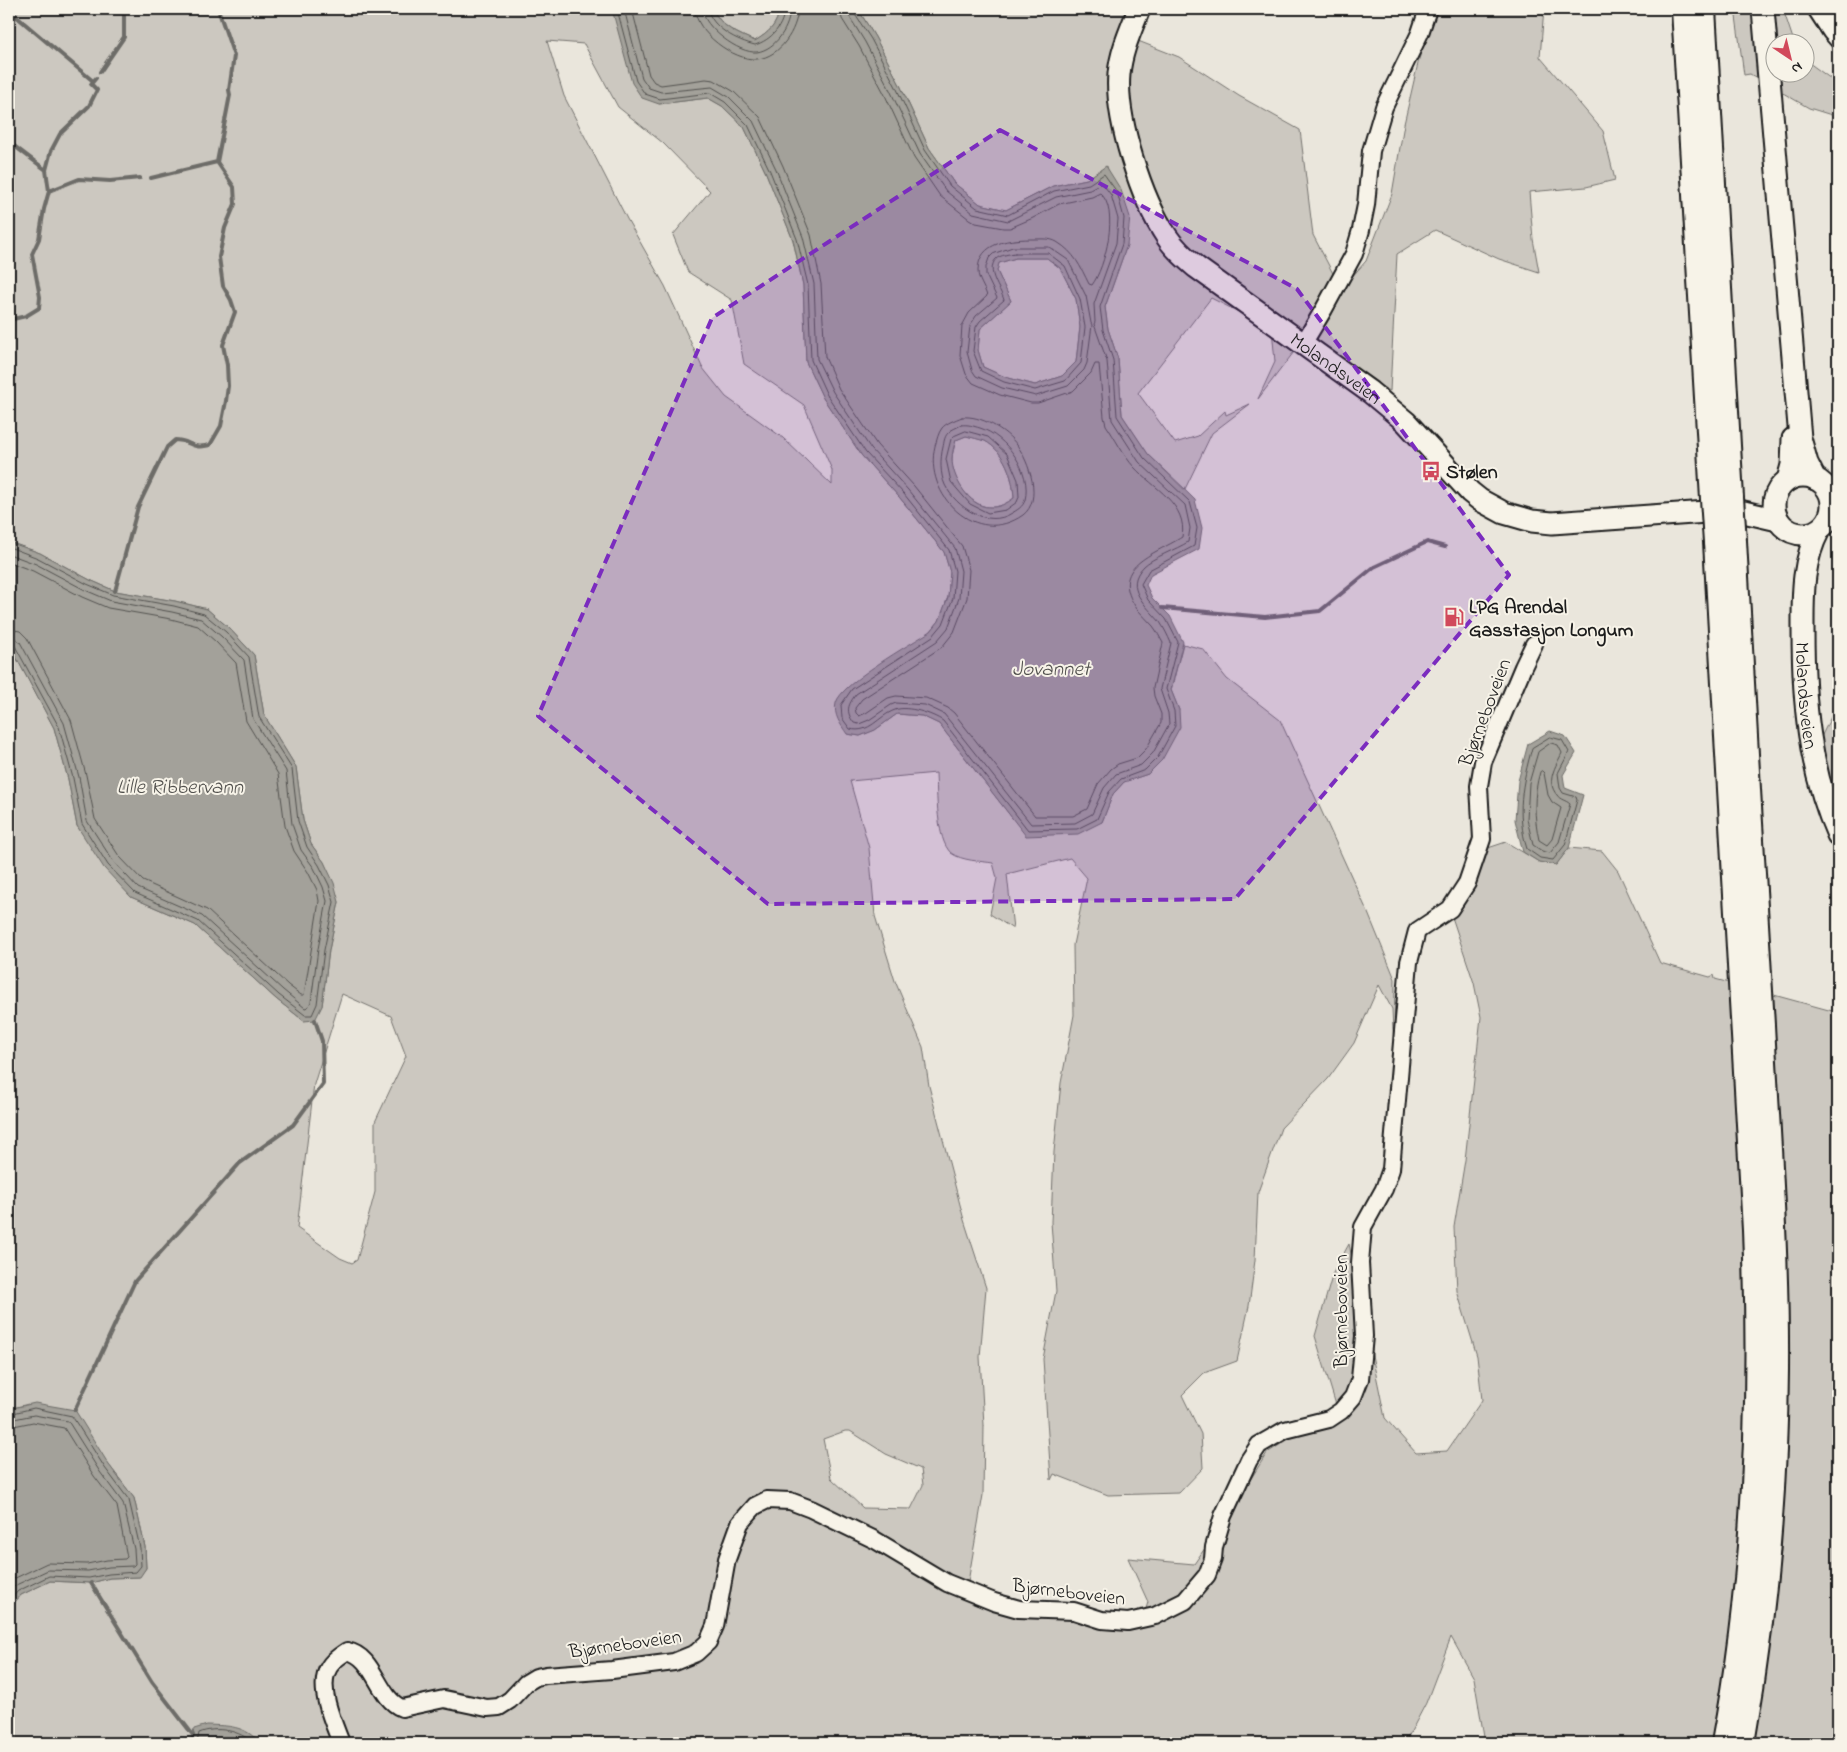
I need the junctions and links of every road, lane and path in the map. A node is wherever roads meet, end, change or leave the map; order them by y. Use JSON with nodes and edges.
{"nodes":[{"id":1,"x":1139,"y":9,"type":"edge"},
{"id":2,"x":1428,"y":9,"type":"edge"},
{"id":3,"x":1684,"y":9,"type":"edge"},
{"id":4,"x":1704,"y":9,"type":"edge"},
{"id":5,"x":1755,"y":9,"type":"edge"},
{"id":6,"x":1763,"y":9,"type":"edge"},
{"id":7,"x":1816,"y":9,"type":"edge"},
{"id":8,"x":1838,"y":40,"type":"edge"},
{"id":9,"x":1302,"y":344,"type":"junction"},
{"id":10,"x":1782,"y":487,"type":"junction"},
{"id":11,"x":1827,"y":487,"type":"edge"},
{"id":12,"x":1727,"y":502,"type":"junction"},
{"id":13,"x":1829,"y":518,"type":"edge"},
{"id":14,"x":1783,"y":525,"type":"junction"},
{"id":15,"x":1725,"y":542,"type":"junction"},
{"id":16,"x":1803,"y":581,"type":"junction"},
{"id":17,"x":1534,"y":644,"type":"dead end"},
{"id":18,"x":1838,"y":834,"type":"edge"},
{"id":19,"x":340,"y":1743,"type":"edge"},
{"id":20,"x":1724,"y":1743,"type":"edge"},
{"id":21,"x":1742,"y":1743,"type":"edge"}],
"edges":[{"from":1,"to":9,"type":"main road","name":"Molandsveien"},
{"from":2,"to":9,"type":"street"},
{"from":3,"to":12,"type":"highway"},
{"from":4,"to":12,"type":"highway"},
{"from":5,"to":10,"type":"main road"},
{"from":6,"to":11,"type":"main road"},
{"from":7,"to":8,"type":"street"},
{"from":9,"to":12,"type":"main road","name":"Molandsveien"},
{"from":10,"to":11,"type":"main road"},
{"from":10,"to":12,"type":"main road","name":"Molandsveien"},
{"from":10,"to":14,"type":"main road"},
{"from":11,"to":13,"type":"main road"},
{"from":12,"to":14,"type":"main road","name":"Molandsveien"},
{"from":12,"to":15,"type":"highway","bridge":true},
{"from":13,"to":14,"type":"main road"},
{"from":13,"to":16,"type":"main road","name":"Molandsveien"},
{"from":14,"to":16,"type":"main road","name":"Molandsveien"},
{"from":15,"to":20,"type":"highway"},
{"from":15,"to":21,"type":"highway"},
{"from":16,"to":18,"type":"main road","name":"Molandsveien"},
{"from":17,"to":19,"type":"street","name":"Bjørneboveien"}]}
